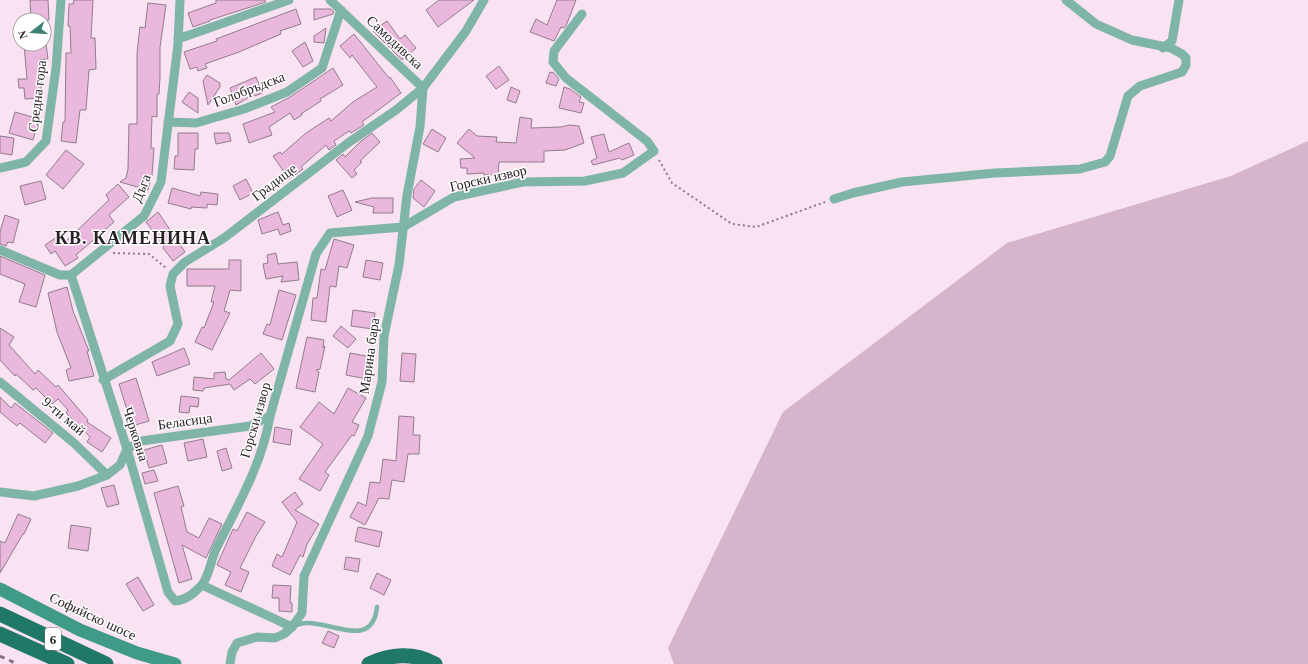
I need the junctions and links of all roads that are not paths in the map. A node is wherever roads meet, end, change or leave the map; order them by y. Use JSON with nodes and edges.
{"nodes":[{"id":1,"x":60,"y":0,"type":"edge"},
{"id":2,"x":180,"y":0,"type":"edge"},
{"id":3,"x":289,"y":0,"type":"edge"},
{"id":4,"x":330,"y":0,"type":"edge"},
{"id":5,"x":484,"y":0,"type":"edge"},
{"id":6,"x":1066,"y":0,"type":"edge"},
{"id":7,"x":1179,"y":0,"type":"edge"},
{"id":8,"x":341,"y":10,"type":"junction"},
{"id":9,"x":582,"y":14,"type":"dead end"},
{"id":10,"x":178,"y":39,"type":"junction"},
{"id":11,"x":1163,"y":48,"type":"junction"},
{"id":12,"x":423,"y":88,"type":"junction"},
{"id":13,"x":168,"y":122,"type":"junction"},
{"id":14,"x":0,"y":168,"type":"edge"},
{"id":15,"x":834,"y":199,"type":"road end"},
{"id":16,"x":403,"y":227,"type":"junction"},
{"id":17,"x":0,"y":250,"type":"edge"},
{"id":18,"x":70,"y":275,"type":"junction"},
{"id":19,"x":103,"y":380,"type":"junction"},
{"id":20,"x":0,"y":382,"type":"edge"},
{"id":21,"x":270,"y":416,"type":"junction"},
{"id":22,"x":127,"y":449,"type":"junction"},
{"id":23,"x":108,"y":475,"type":"junction"},
{"id":24,"x":0,"y":492,"type":"edge"},
{"id":25,"x":202,"y":585,"type":"junction"},
{"id":26,"x":0,"y":588,"type":"edge"},
{"id":27,"x":175,"y":600,"type":"joint"},
{"id":28,"x":377,"y":607,"type":"dead end"},
{"id":29,"x":0,"y":614,"type":"edge"},
{"id":30,"x":292,"y":627,"type":"junction"},
{"id":31,"x":0,"y":634,"type":"edge"},
{"id":32,"x":26,"y":647,"type":"junction"},
{"id":33,"x":55,"y":664,"type":"edge"},
{"id":34,"x":67,"y":664,"type":"edge"},
{"id":35,"x":106,"y":664,"type":"edge"},
{"id":36,"x":175,"y":664,"type":"edge"},
{"id":37,"x":230,"y":664,"type":"edge"},
{"id":38,"x":369,"y":664,"type":"edge"},
{"id":39,"x":435,"y":664,"type":"edge"}],
"edges":[{"from":1,"to":14,"type":"street","name":"Средна гора"},
{"from":2,"to":10,"type":"street","name":"Дъга"},
{"from":3,"to":10,"type":"street"},
{"from":4,"to":8,"type":"street","name":"Самодивска"},
{"from":5,"to":12,"type":"street","name":"Градище"},
{"from":6,"to":11,"type":"street"},
{"from":7,"to":11,"type":"street"},
{"from":8,"to":12,"type":"street","name":"Самодивска"},
{"from":8,"to":13,"type":"street","name":"Голобръдска"},
{"from":9,"to":16,"type":"street","name":"Горски извор"},
{"from":10,"to":13,"type":"street","name":"Дъга"},
{"from":11,"to":15,"type":"street"},
{"from":12,"to":16,"type":"street","name":"Марина бара"},
{"from":12,"to":19,"type":"street","name":"Градище"},
{"from":13,"to":18,"type":"street","name":"Дъга"},
{"from":16,"to":21,"type":"street","name":"Горски извор"},
{"from":16,"to":30,"type":"street","name":"Марина бара"},
{"from":17,"to":18,"type":"street"},
{"from":18,"to":19,"type":"street","name":"Черковна"},
{"from":19,"to":22,"type":"street","name":"Черковна"},
{"from":20,"to":23,"type":"street","name":"9-ти май"},
{"from":21,"to":22,"type":"street","name":"Беласица"},
{"from":21,"to":25,"type":"street","name":"Горски извор"},
{"from":22,"to":23,"type":"street"},
{"from":22,"to":27,"type":"street","name":"Черковна"},
{"from":23,"to":24,"type":"street"},
{"from":25,"to":27,"type":"street","name":"Горски извор"},
{"from":25,"to":30,"type":"street"},
{"from":26,"to":36,"type":"main road","name":"Софийско шосе"},
{"from":28,"to":30,"type":"lane"},
{"from":29,"to":35,"type":"highway","number":"6"},
{"from":30,"to":37,"type":"street","name":"Марина бара"},
{"from":31,"to":32,"type":"highway","number":"6"},
{"from":32,"to":33,"type":"highway"},
{"from":32,"to":34,"type":"highway","number":"6"},
{"from":38,"to":39,"type":"highway"}]}
